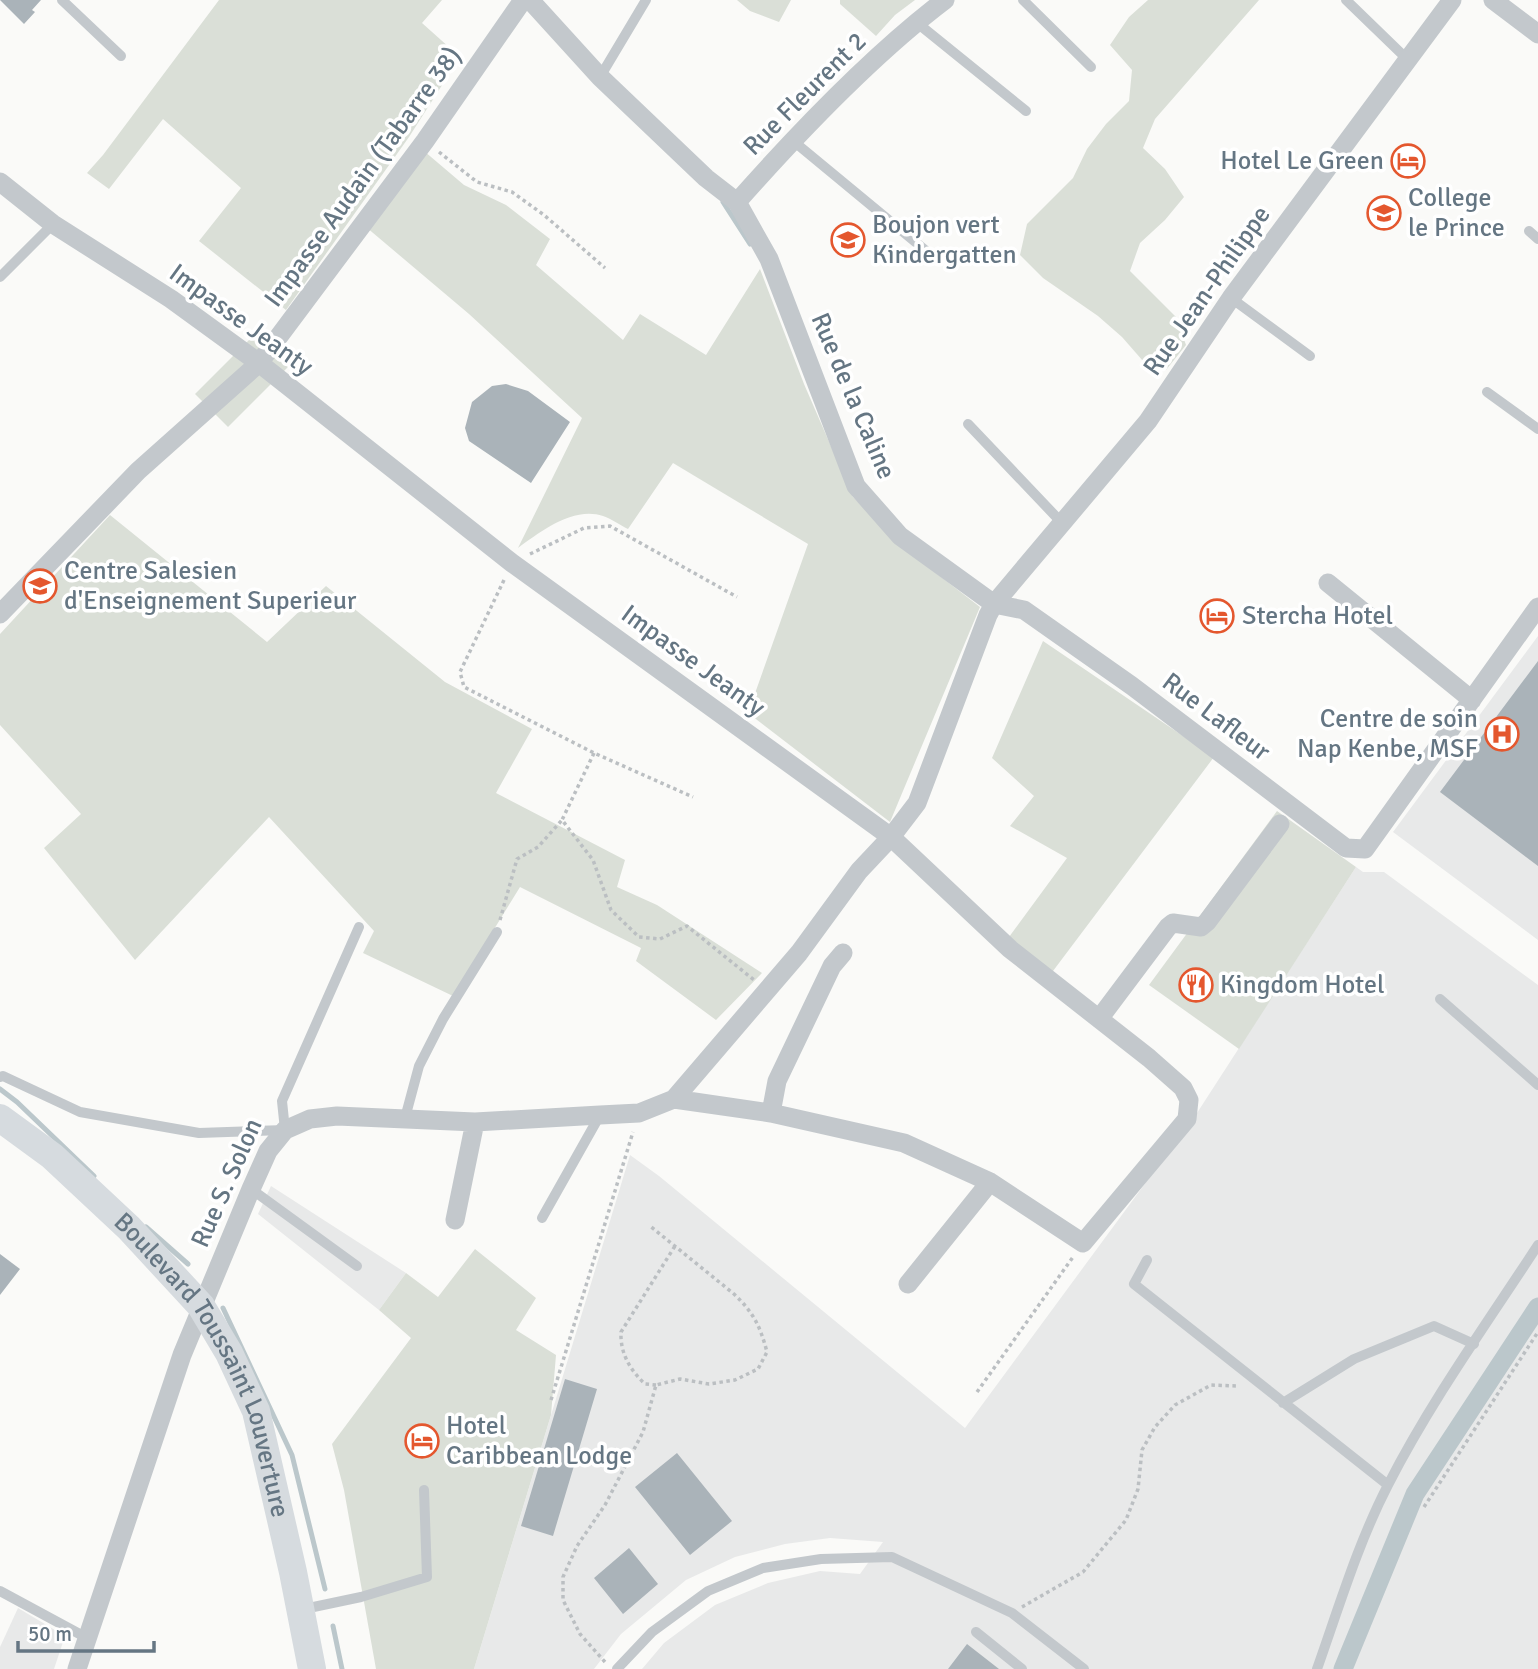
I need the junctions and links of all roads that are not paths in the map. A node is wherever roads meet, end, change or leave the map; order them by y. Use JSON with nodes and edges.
{"nodes":[{"id":1,"x":62,"y":0,"type":"edge"},
{"id":2,"x":523,"y":0,"type":"edge"},
{"id":3,"x":530,"y":0,"type":"edge"},
{"id":4,"x":646,"y":0,"type":"edge"},
{"id":5,"x":946,"y":0,"type":"edge"},
{"id":6,"x":1023,"y":0,"type":"edge"},
{"id":7,"x":1346,"y":0,"type":"edge"},
{"id":8,"x":1452,"y":0,"type":"edge"},
{"id":9,"x":1493,"y":0,"type":"edge"},
{"id":10,"x":916,"y":22,"type":"junction"},
{"id":11,"x":1538,"y":34,"type":"edge"},
{"id":12,"x":121,"y":56,"type":"dead end"},
{"id":13,"x":1408,"y":60,"type":"junction"},
{"id":14,"x":1091,"y":67,"type":"dead end"},
{"id":15,"x":600,"y":77,"type":"junction"},
{"id":16,"x":1026,"y":111,"type":"dead end"},
{"id":17,"x":792,"y":140,"type":"junction"},
{"id":18,"x":0,"y":182,"type":"edge"},
{"id":19,"x":737,"y":202,"type":"junction"},
{"id":20,"x":53,"y":225,"type":"junction"},
{"id":21,"x":1529,"y":232,"type":"dead end"},
{"id":22,"x":1538,"y":239,"type":"edge"},
{"id":23,"x":936,"y":259,"type":"dead end"},
{"id":24,"x":0,"y":277,"type":"edge"},
{"id":25,"x":1231,"y":298,"type":"junction"},
{"id":26,"x":1310,"y":356,"type":"dead end"},
{"id":27,"x":258,"y":363,"type":"junction"},
{"id":28,"x":1487,"y":392,"type":"dead end"},
{"id":29,"x":968,"y":424,"type":"dead end"},
{"id":30,"x":1538,"y":429,"type":"edge"},
{"id":31,"x":1063,"y":524,"type":"junction"},
{"id":32,"x":1328,"y":583,"type":"dead end"},
{"id":33,"x":994,"y":604,"type":"junction"},
{"id":34,"x":1538,"y":607,"type":"edge"},
{"id":35,"x":0,"y":614,"type":"edge"},
{"id":36,"x":1472,"y":700,"type":"junction"},
{"id":37,"x":1280,"y":824,"type":"dead end"},
{"id":38,"x":891,"y":837,"type":"junction"},
{"id":39,"x":359,"y":927,"type":"dead end"},
{"id":40,"x":497,"y":932,"type":"road end"},
{"id":41,"x":843,"y":953,"type":"dead end"},
{"id":42,"x":1440,"y":999,"type":"dead end"},
{"id":43,"x":1099,"y":1019,"type":"junction"},
{"id":44,"x":0,"y":1077,"type":"edge"},
{"id":45,"x":1538,"y":1085,"type":"edge"},
{"id":46,"x":674,"y":1099,"type":"junction"},
{"id":47,"x":771,"y":1113,"type":"junction"},
{"id":48,"x":600,"y":1115,"type":"junction"},
{"id":49,"x":0,"y":1118,"type":"edge"},
{"id":50,"x":405,"y":1118,"type":"junction"},
{"id":51,"x":475,"y":1122,"type":"junction"},
{"id":52,"x":285,"y":1130,"type":"junction"},
{"id":53,"x":990,"y":1182,"type":"junction"},
{"id":54,"x":251,"y":1189,"type":"junction"},
{"id":55,"x":542,"y":1219,"type":"dead end"},
{"id":56,"x":455,"y":1220,"type":"dead end"},
{"id":57,"x":1538,"y":1245,"type":"edge"},
{"id":58,"x":1147,"y":1260,"type":"dead end"},
{"id":59,"x":356,"y":1266,"type":"dead end"},
{"id":60,"x":908,"y":1283,"type":"dead end"},
{"id":61,"x":201,"y":1306,"type":"junction"},
{"id":62,"x":1474,"y":1344,"type":"junction"},
{"id":63,"x":1283,"y":1402,"type":"junction"},
{"id":64,"x":1388,"y":1485,"type":"junction"},
{"id":65,"x":424,"y":1490,"type":"dead end"},
{"id":66,"x":0,"y":1591,"type":"edge"},
{"id":67,"x":300,"y":1610,"type":"junction"},
{"id":68,"x":976,"y":1632,"type":"dead end"},
{"id":69,"x":87,"y":1639,"type":"junction"},
{"id":70,"x":77,"y":1669,"type":"edge"},
{"id":71,"x":312,"y":1669,"type":"edge"},
{"id":72,"x":617,"y":1669,"type":"edge"},
{"id":73,"x":1022,"y":1669,"type":"edge"},
{"id":74,"x":1084,"y":1669,"type":"edge"},
{"id":75,"x":1317,"y":1669,"type":"edge"}],
"edges":[{"from":1,"to":12,"type":"lane"},
{"from":2,"to":27,"type":"street","name":"Impasse Audain (Tabarre 38)"},
{"from":3,"to":15,"type":"street"},
{"from":4,"to":15,"type":"lane"},
{"from":5,"to":10,"type":"street","name":"Rue Fleurent 2"},
{"from":6,"to":14,"type":"lane"},
{"from":7,"to":13,"type":"lane"},
{"from":8,"to":13,"type":"street","name":"Rue Jean-Philippe"},
{"from":9,"to":11,"type":"street"},
{"from":10,"to":16,"type":"lane"},
{"from":10,"to":17,"type":"street","name":"Rue Fleurent 2"},
{"from":13,"to":25,"type":"street","name":"Rue Jean-Philippe"},
{"from":15,"to":19,"type":"street"},
{"from":17,"to":19,"type":"street","name":"Rue Fleurent 2"},
{"from":17,"to":23,"type":"lane"},
{"from":18,"to":20,"type":"street","name":"Impasse Jeanty"},
{"from":19,"to":33,"type":"street","name":"Rue de la Caline"},
{"from":20,"to":24,"type":"lane"},
{"from":20,"to":27,"type":"street","name":"Impasse Jeanty"},
{"from":21,"to":22,"type":"lane"},
{"from":25,"to":26,"type":"lane"},
{"from":25,"to":31,"type":"street","name":"Rue Jean-Philippe"},
{"from":27,"to":35,"type":"street","name":"Impasse Audain (Tabarre 38)"},
{"from":27,"to":38,"type":"street","name":"Impasse Jeanty"},
{"from":28,"to":30,"type":"lane"},
{"from":29,"to":31,"type":"lane"},
{"from":31,"to":33,"type":"street","name":"Rue Jean-Philippe"},
{"from":32,"to":36,"type":"street"},
{"from":33,"to":36,"type":"street","name":"Rue Lafleur"},
{"from":33,"to":38,"type":"street","name":"Rue Jean-Philippe"},
{"from":34,"to":36,"type":"street","name":"Rue Lafleur"},
{"from":37,"to":43,"type":"street"},
{"from":38,"to":43,"type":"street","name":"Impasse Jeanty"},
{"from":38,"to":46,"type":"street","name":"Rue Jean-Philippe"},
{"from":39,"to":52,"type":"lane","name":"Rue S. Solon"},
{"from":40,"to":50,"type":"lane"},
{"from":41,"to":47,"type":"street"},
{"from":42,"to":45,"type":"lane"},
{"from":43,"to":53,"type":"street","name":"Impasse Jeanty"},
{"from":44,"to":52,"type":"lane"},
{"from":46,"to":47,"type":"street"},
{"from":46,"to":48,"type":"street"},
{"from":47,"to":53,"type":"street"},
{"from":48,"to":51,"type":"street"},
{"from":48,"to":55,"type":"lane"},
{"from":49,"to":61,"type":"main road","name":"Boulevard Toussaint Louverture"},
{"from":50,"to":51,"type":"street"},
{"from":50,"to":52,"type":"street"},
{"from":51,"to":56,"type":"street"},
{"from":52,"to":54,"type":"street","name":"Rue S. Solon"},
{"from":53,"to":60,"type":"street"},
{"from":54,"to":59,"type":"lane"},
{"from":54,"to":61,"type":"street","name":"Rue S. Solon"},
{"from":57,"to":62,"type":"lane"},
{"from":58,"to":63,"type":"lane"},
{"from":61,"to":67,"type":"main road","name":"Boulevard Toussaint Louverture"},
{"from":61,"to":69,"type":"street","name":"Rue S. Solon"},
{"from":62,"to":63,"type":"lane"},
{"from":62,"to":64,"type":"lane"},
{"from":63,"to":64,"type":"lane"},
{"from":64,"to":75,"type":"lane"},
{"from":65,"to":67,"type":"lane"},
{"from":66,"to":69,"type":"lane"},
{"from":67,"to":71,"type":"main road","name":"Boulevard Toussaint Louverture"},
{"from":68,"to":73,"type":"lane"},
{"from":69,"to":70,"type":"street","name":"Rue S. Solon"},
{"from":72,"to":74,"type":"lane"}]}
